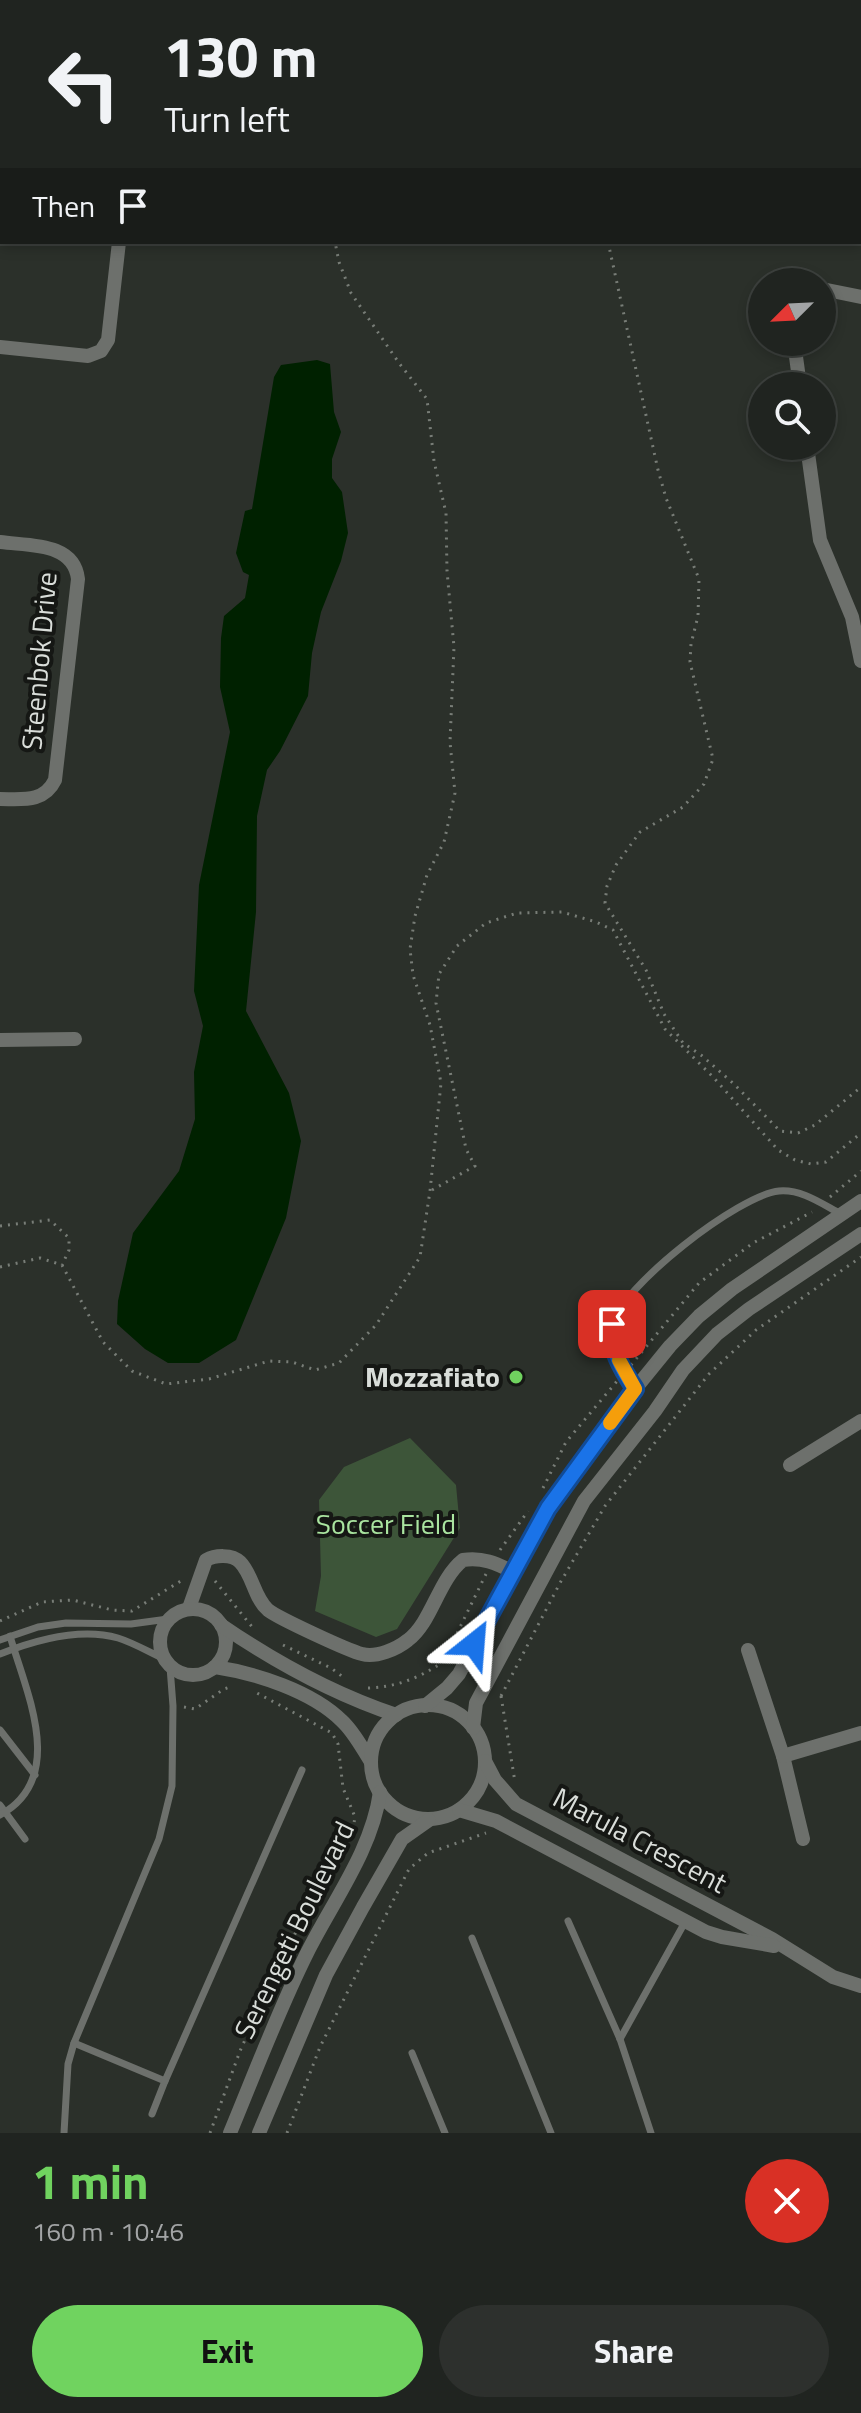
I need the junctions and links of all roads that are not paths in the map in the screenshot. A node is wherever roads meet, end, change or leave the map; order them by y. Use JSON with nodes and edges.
{"nodes":[{"id":1,"x":119,"y":244,"type":"edge"},
{"id":2,"x":836,"y":292,"type":"edge"},
{"id":3,"x":861,"y":297,"type":"edge"},
{"id":4,"x":0,"y":347,"type":"edge"},
{"id":5,"x":809,"y":460,"type":"edge"},
{"id":6,"x":0,"y":542,"type":"edge"},
{"id":7,"x":856,"y":616,"type":"edge"},
{"id":8,"x":861,"y":661,"type":"edge"},
{"id":9,"x":0,"y":799,"type":"edge"},
{"id":10,"x":75,"y":1039,"type":"dead end"},
{"id":11,"x":0,"y":1040,"type":"edge"},
{"id":12,"x":861,"y":1201,"type":"edge"},
{"id":13,"x":841,"y":1214,"type":"junction"},
{"id":14,"x":861,"y":1234,"type":"edge"},
{"id":15,"x":635,"y":1389,"type":"junction"},
{"id":16,"x":861,"y":1421,"type":"edge"},
{"id":17,"x":790,"y":1465,"type":"dead end"},
{"id":18,"x":513,"y":1572,"type":"junction"},
{"id":19,"x":189,"y":1608,"type":"junction"},
{"id":20,"x":168,"y":1619,"type":"junction"},
{"id":21,"x":221,"y":1625,"type":"junction"},
{"id":22,"x":10,"y":1636,"type":"junction"},
{"id":23,"x":0,"y":1640,"type":"edge"},
{"id":24,"x":14,"y":1648,"type":"junction"},
{"id":25,"x":748,"y":1650,"type":"dead end"},
{"id":26,"x":0,"y":1654,"type":"edge"},
{"id":27,"x":167,"y":1663,"type":"junction"},
{"id":28,"x":215,"y":1667,"type":"junction"},
{"id":29,"x":425,"y":1706,"type":"junction"},
{"id":30,"x":396,"y":1715,"type":"junction"},
{"id":31,"x":473,"y":1728,"type":"junction"},
{"id":32,"x":0,"y":1730,"type":"edge"},
{"id":33,"x":861,"y":1733,"type":"edge"},
{"id":34,"x":783,"y":1756,"type":"junction"},
{"id":35,"x":485,"y":1761,"type":"junction"},
{"id":36,"x":371,"y":1762,"type":"junction"},
{"id":37,"x":302,"y":1770,"type":"dead end"},
{"id":38,"x":36,"y":1775,"type":"junction"},
{"id":39,"x":380,"y":1792,"type":"junction"},
{"id":40,"x":459,"y":1810,"type":"junction"},
{"id":41,"x":2,"y":1811,"type":"edge"},
{"id":42,"x":429,"y":1820,"type":"junction"},
{"id":43,"x":25,"y":1839,"type":"dead end"},
{"id":44,"x":803,"y":1839,"type":"dead end"},
{"id":45,"x":645,"y":1873,"type":"junction"},
{"id":46,"x":633,"y":1894,"type":"junction"},
{"id":47,"x":698,"y":1899,"type":"junction"},
{"id":48,"x":568,"y":1921,"type":"dead end"},
{"id":49,"x":685,"y":1922,"type":"junction"},
{"id":50,"x":472,"y":1938,"type":"dead end"},
{"id":51,"x":787,"y":1949,"type":"junction"},
{"id":52,"x":861,"y":1986,"type":"edge"},
{"id":53,"x":620,"y":2039,"type":"junction"},
{"id":54,"x":74,"y":2043,"type":"junction"},
{"id":55,"x":412,"y":2053,"type":"dead end"},
{"id":56,"x":165,"y":2081,"type":"junction"},
{"id":57,"x":152,"y":2114,"type":"dead end"},
{"id":58,"x":64,"y":2133,"type":"edge"},
{"id":59,"x":230,"y":2133,"type":"edge"},
{"id":60,"x":259,"y":2133,"type":"edge"},
{"id":61,"x":445,"y":2133,"type":"edge"},
{"id":62,"x":551,"y":2133,"type":"edge"},
{"id":63,"x":651,"y":2133,"type":"edge"}],
"edges":[{"from":1,"to":4,"type":"street"},
{"from":2,"to":3,"type":"street"},
{"from":5,"to":7,"type":"street"},
{"from":6,"to":9,"type":"street","name":"Steenbok Drive"},
{"from":7,"to":8,"type":"street"},
{"from":10,"to":11,"type":"street"},
{"from":12,"to":13,"type":"street"},
{"from":13,"to":15,"type":"street"},
{"from":13,"to":15,"type":"lane"},
{"from":14,"to":31,"type":"street"},
{"from":15,"to":18,"type":"street"},
{"from":16,"to":17,"type":"street"},
{"from":18,"to":19,"type":"street"},
{"from":18,"to":29,"type":"street"},
{"from":19,"to":20,"type":"street"},
{"from":19,"to":21,"type":"street"},
{"from":20,"to":22,"type":"lane"},
{"from":20,"to":27,"type":"street"},
{"from":21,"to":28,"type":"street"},
{"from":21,"to":30,"type":"street"},
{"from":22,"to":23,"type":"lane"},
{"from":22,"to":24,"type":"lane"},
{"from":24,"to":26,"type":"lane"},
{"from":24,"to":27,"type":"lane"},
{"from":24,"to":38,"type":"lane"},
{"from":25,"to":34,"type":"street"},
{"from":27,"to":28,"type":"street"},
{"from":27,"to":54,"type":"lane"},
{"from":28,"to":36,"type":"street"},
{"from":29,"to":30,"type":"street"},
{"from":29,"to":31,"type":"street"},
{"from":30,"to":36,"type":"street"},
{"from":31,"to":35,"type":"street"},
{"from":32,"to":38,"type":"lane"},
{"from":33,"to":34,"type":"street"},
{"from":34,"to":44,"type":"street"},
{"from":35,"to":40,"type":"street"},
{"from":35,"to":45,"type":"street","name":"Marula Crescent"},
{"from":36,"to":39,"type":"street"},
{"from":37,"to":56,"type":"lane"},
{"from":38,"to":41,"type":"lane"},
{"from":39,"to":42,"type":"street"},
{"from":39,"to":59,"type":"street","name":"Serengeti Boulevard"},
{"from":40,"to":42,"type":"street"},
{"from":40,"to":46,"type":"street","name":"Marula Crescent"},
{"from":41,"to":43,"type":"lane"},
{"from":42,"to":60,"type":"street","name":"Serengeti Boulevard"},
{"from":45,"to":46,"type":"street"},
{"from":45,"to":47,"type":"street","name":"Marula Crescent"},
{"from":46,"to":49,"type":"street","name":"Marula Crescent"},
{"from":47,"to":49,"type":"street"},
{"from":47,"to":51,"type":"street","name":"Marula Crescent"},
{"from":48,"to":53,"type":"lane"},
{"from":49,"to":51,"type":"street","name":"Marula Crescent"},
{"from":49,"to":53,"type":"lane"},
{"from":50,"to":62,"type":"lane"},
{"from":51,"to":52,"type":"street","name":"Marula Crescent"},
{"from":53,"to":63,"type":"lane"},
{"from":54,"to":56,"type":"lane"},
{"from":54,"to":58,"type":"lane"},
{"from":55,"to":61,"type":"lane"},
{"from":56,"to":57,"type":"lane"}]}
